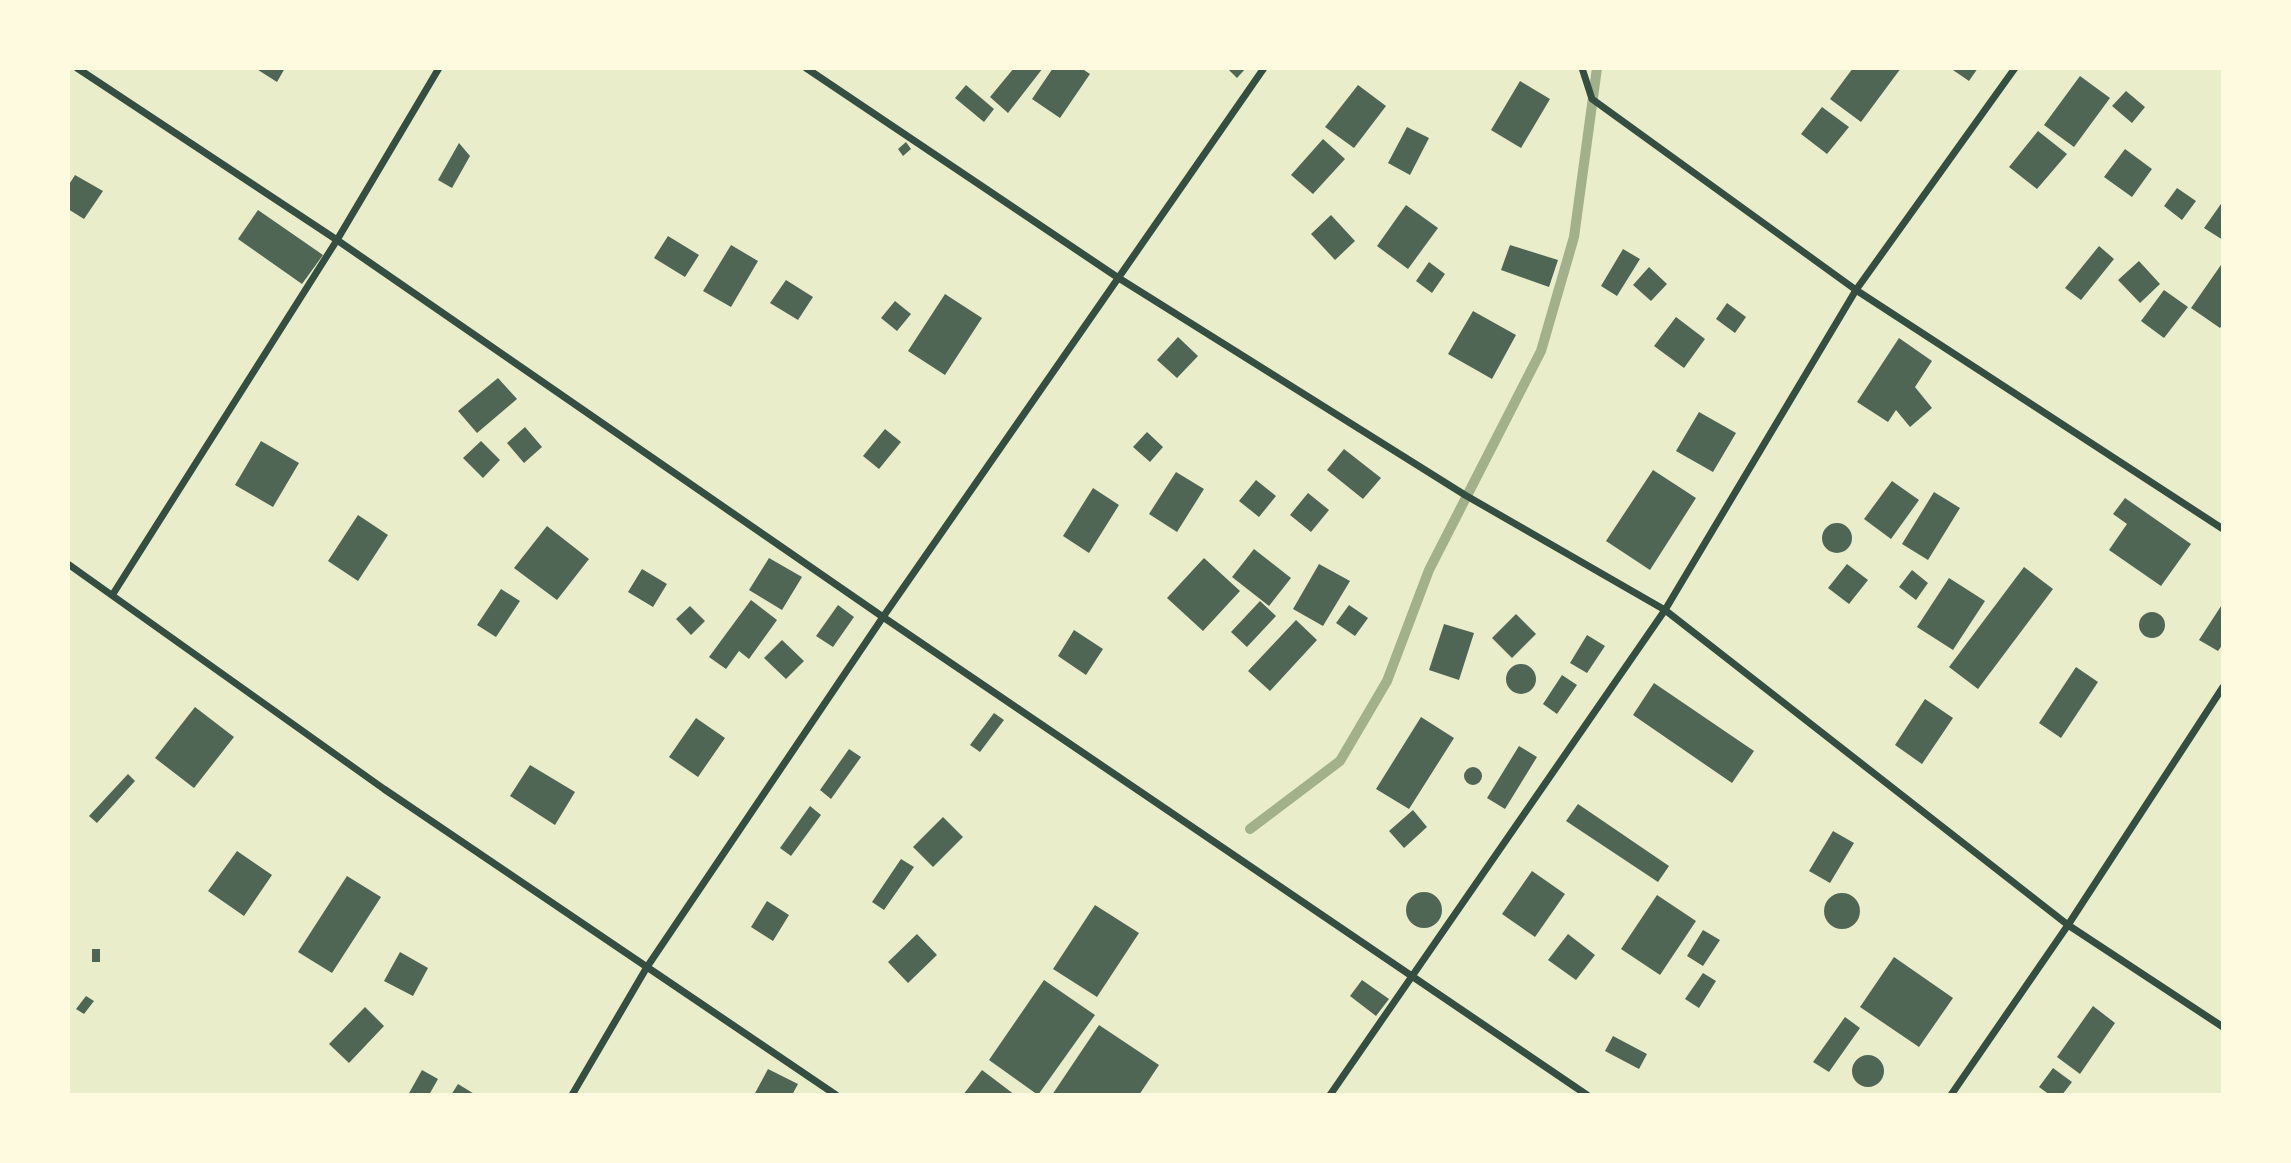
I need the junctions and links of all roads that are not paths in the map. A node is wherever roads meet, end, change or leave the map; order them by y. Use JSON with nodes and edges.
{"nodes":[{"id":1,"x":77,"y":68,"type":"edge"},
{"id":2,"x":439,"y":68,"type":"edge"},
{"id":3,"x":806,"y":68,"type":"edge"},
{"id":4,"x":1264,"y":68,"type":"edge"},
{"id":5,"x":1582,"y":68,"type":"edge"},
{"id":6,"x":2015,"y":68,"type":"edge"},
{"id":7,"x":337,"y":240,"type":"junction"},
{"id":8,"x":1116,"y":277,"type":"junction"},
{"id":9,"x":1856,"y":290,"type":"junction"},
{"id":10,"x":2223,"y":529,"type":"edge"},
{"id":11,"x":68,"y":564,"type":"edge"},
{"id":12,"x":113,"y":594,"type":"junction"},
{"id":13,"x":1665,"y":610,"type":"junction"},
{"id":14,"x":883,"y":617,"type":"junction"},
{"id":15,"x":2223,"y":687,"type":"edge"},
{"id":16,"x":2068,"y":925,"type":"junction"},
{"id":17,"x":648,"y":967,"type":"junction"},
{"id":18,"x":1413,"y":976,"type":"junction"},
{"id":19,"x":2223,"y":1027,"type":"edge"},
{"id":20,"x":572,"y":1095,"type":"edge"},
{"id":21,"x":836,"y":1095,"type":"edge"},
{"id":22,"x":1330,"y":1095,"type":"edge"},
{"id":23,"x":1587,"y":1095,"type":"edge"},
{"id":24,"x":1951,"y":1095,"type":"edge"}],
"edges":[{"from":1,"to":7,"type":"street"},
{"from":2,"to":7,"type":"street"},
{"from":3,"to":8,"type":"street"},
{"from":4,"to":8,"type":"street"},
{"from":5,"to":9,"type":"street"},
{"from":6,"to":9,"type":"street"},
{"from":7,"to":12,"type":"street"},
{"from":7,"to":14,"type":"street"},
{"from":8,"to":13,"type":"street"},
{"from":8,"to":14,"type":"street"},
{"from":9,"to":10,"type":"street"},
{"from":9,"to":13,"type":"street"},
{"from":11,"to":12,"type":"street"},
{"from":12,"to":17,"type":"street"},
{"from":13,"to":16,"type":"street"},
{"from":13,"to":18,"type":"street"},
{"from":14,"to":17,"type":"street"},
{"from":14,"to":18,"type":"street"},
{"from":15,"to":16,"type":"street"},
{"from":16,"to":19,"type":"street"},
{"from":16,"to":24,"type":"street"},
{"from":17,"to":20,"type":"street"},
{"from":17,"to":21,"type":"street"},
{"from":18,"to":22,"type":"street"},
{"from":18,"to":23,"type":"street"}]}
